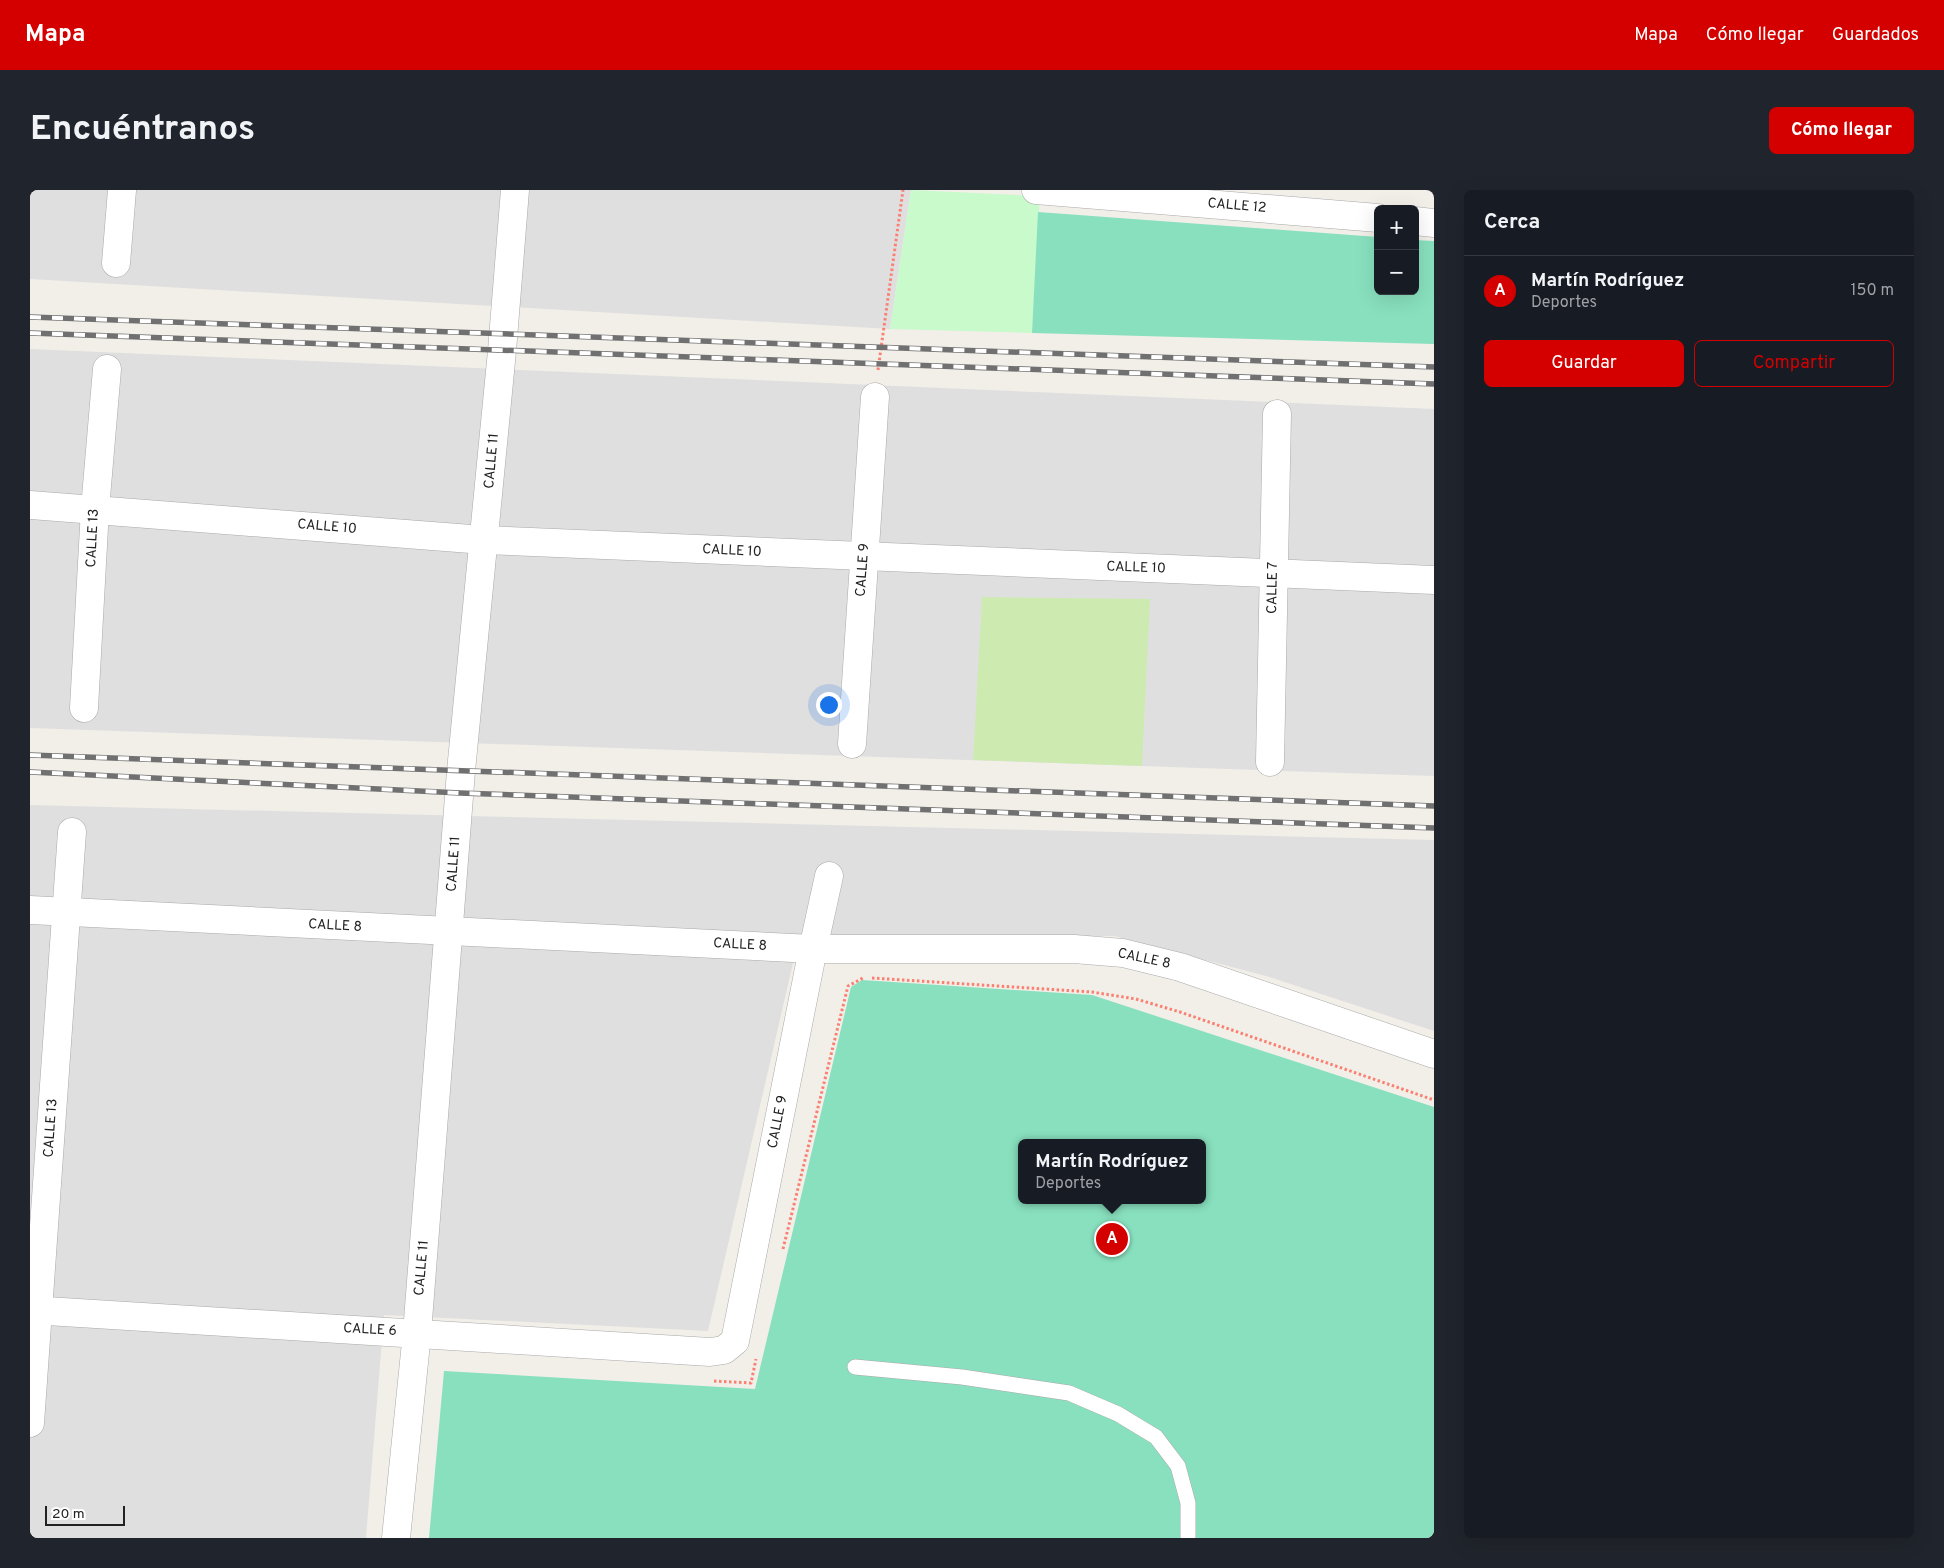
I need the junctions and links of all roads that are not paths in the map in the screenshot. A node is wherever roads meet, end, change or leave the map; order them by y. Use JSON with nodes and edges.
{"nodes":[{"id":1,"x":122,"y":190,"type":"edge"},
{"id":2,"x":515,"y":190,"type":"edge"},
{"id":3,"x":1036,"y":190,"type":"edge"},
{"id":4,"x":1306,"y":201,"type":"edge"},
{"id":5,"x":1374,"y":217,"type":"edge"},
{"id":6,"x":1419,"y":221,"type":"edge"},
{"id":7,"x":1434,"y":223,"type":"edge"},
{"id":8,"x":116,"y":263,"type":"dead end"},
{"id":9,"x":107,"y":369,"type":"dead end"},
{"id":10,"x":875,"y":397,"type":"road end"},
{"id":11,"x":1277,"y":414,"type":"dead end"},
{"id":12,"x":30,"y":505,"type":"edge"},
{"id":13,"x":95,"y":509,"type":"junction"},
{"id":14,"x":484,"y":540,"type":"junction"},
{"id":15,"x":863,"y":557,"type":"junction"},
{"id":16,"x":1274,"y":574,"type":"junction"},
{"id":17,"x":1434,"y":580,"type":"edge"},
{"id":18,"x":84,"y":708,"type":"dead end"},
{"id":19,"x":852,"y":744,"type":"dead end"},
{"id":20,"x":1270,"y":762,"type":"dead end"},
{"id":21,"x":72,"y":832,"type":"dead end"},
{"id":22,"x":829,"y":876,"type":"dead end"},
{"id":23,"x":30,"y":910,"type":"edge"},
{"id":24,"x":66,"y":912,"type":"junction"},
{"id":25,"x":449,"y":932,"type":"junction"},
{"id":26,"x":813,"y":948,"type":"junction"},
{"id":27,"x":1434,"y":1054,"type":"edge"},
{"id":28,"x":34,"y":1310,"type":"edge"},
{"id":29,"x":417,"y":1333,"type":"junction"},
{"id":30,"x":710,"y":1352,"type":"joint"},
{"id":31,"x":854,"y":1367,"type":"dead end"},
{"id":32,"x":30,"y":1423,"type":"edge"},
{"id":33,"x":396,"y":1538,"type":"edge"},
{"id":34,"x":1188,"y":1538,"type":"edge"}],
"edges":[{"from":1,"to":8,"type":"street"},
{"from":2,"to":14,"type":"street","name":"CALLE 11"},
{"from":3,"to":4,"type":"street","name":"CALLE 12"},
{"from":4,"to":5,"type":"street","name":"CALLE 12"},
{"from":6,"to":7,"type":"street"},
{"from":9,"to":13,"type":"street","name":"CALLE 13"},
{"from":10,"to":15,"type":"street","name":"CALLE 9"},
{"from":11,"to":16,"type":"street","name":"CALLE 7"},
{"from":12,"to":13,"type":"street","name":"CALLE 10"},
{"from":13,"to":14,"type":"street","name":"CALLE 10"},
{"from":13,"to":18,"type":"street","name":"CALLE 13"},
{"from":14,"to":15,"type":"street","name":"CALLE 10"},
{"from":14,"to":25,"type":"street","name":"CALLE 11"},
{"from":15,"to":16,"type":"street","name":"CALLE 10"},
{"from":15,"to":19,"type":"street","name":"CALLE 9"},
{"from":16,"to":17,"type":"street","name":"CALLE 10"},
{"from":16,"to":20,"type":"street","name":"CALLE 7"},
{"from":21,"to":24,"type":"street","name":"CALLE 13"},
{"from":22,"to":26,"type":"street","name":"CALLE 9"},
{"from":23,"to":24,"type":"street","name":"CALLE 8"},
{"from":24,"to":25,"type":"street","name":"CALLE 8"},
{"from":24,"to":28,"type":"street","name":"CALLE 13"},
{"from":25,"to":26,"type":"street","name":"CALLE 8"},
{"from":25,"to":29,"type":"street","name":"CALLE 11"},
{"from":26,"to":27,"type":"street","name":"CALLE 8"},
{"from":26,"to":30,"type":"street","name":"CALLE 9"},
{"from":28,"to":29,"type":"street","name":"CALLE 6"},
{"from":28,"to":32,"type":"street","name":"CALLE 13"},
{"from":29,"to":30,"type":"street","name":"CALLE 6"},
{"from":29,"to":33,"type":"street","name":"CALLE 11"},
{"from":31,"to":34,"type":"lane"}]}
